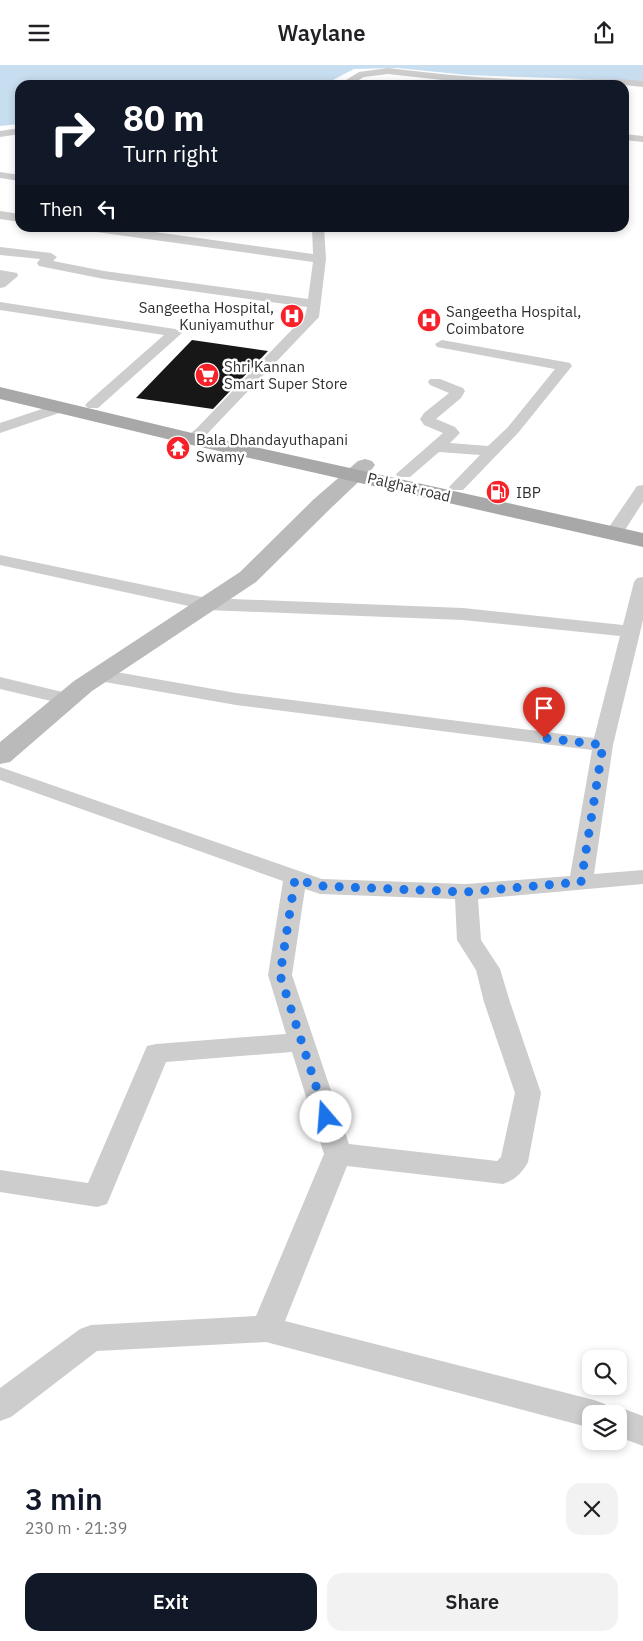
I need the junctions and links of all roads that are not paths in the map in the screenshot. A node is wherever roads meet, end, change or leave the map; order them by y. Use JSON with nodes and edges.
{"nodes":[{"id":1,"x":352,"y":80,"type":"edge"},
{"id":2,"x":464,"y":80,"type":"edge"},
{"id":3,"x":629,"y":83,"type":"edge"},
{"id":4,"x":643,"y":84,"type":"edge"},
{"id":5,"x":15,"y":132,"type":"edge"},
{"id":6,"x":0,"y":134,"type":"edge"},
{"id":7,"x":629,"y":138,"type":"edge"},
{"id":8,"x":643,"y":139,"type":"edge"},
{"id":9,"x":0,"y":175,"type":"edge"},
{"id":10,"x":15,"y":175,"type":"edge"},
{"id":11,"x":0,"y":215,"type":"edge"},
{"id":12,"x":15,"y":217,"type":"edge"},
{"id":13,"x":125,"y":232,"type":"edge"},
{"id":14,"x":318,"y":232,"type":"edge"},
{"id":15,"x":0,"y":251,"type":"edge"},
{"id":16,"x":320,"y":259,"type":"junction"},
{"id":17,"x":0,"y":274,"type":"edge"},
{"id":18,"x":0,"y":284,"type":"edge"},
{"id":19,"x":314,"y":304,"type":"junction"},
{"id":20,"x":0,"y":306,"type":"edge"},
{"id":21,"x":442,"y":343,"type":"dead end"},
{"id":22,"x":0,"y":382,"type":"edge"},
{"id":23,"x":435,"y":382,"type":"dead end"},
{"id":24,"x":0,"y":393,"type":"edge"},
{"id":25,"x":93,"y":405,"type":"junction"},
{"id":26,"x":60,"y":408,"type":"junction"},
{"id":27,"x":0,"y":428,"type":"edge"},
{"id":28,"x":197,"y":435,"type":"junction"},
{"id":29,"x":437,"y":447,"type":"junction"},
{"id":30,"x":492,"y":451,"type":"junction"},
{"id":31,"x":360,"y":470,"type":"junction"},
{"id":32,"x":404,"y":474,"type":"junction"},
{"id":33,"x":457,"y":487,"type":"junction"},
{"id":34,"x":643,"y":490,"type":"edge"},
{"id":35,"x":618,"y":528,"type":"junction"},
{"id":36,"x":643,"y":529,"type":"edge"},
{"id":37,"x":643,"y":540,"type":"edge"},
{"id":38,"x":0,"y":560,"type":"edge"},
{"id":39,"x":643,"y":582,"type":"edge"},
{"id":40,"x":207,"y":604,"type":"junction"},
{"id":41,"x":630,"y":631,"type":"junction"},
{"id":42,"x":99,"y":675,"type":"junction"},
{"id":43,"x":0,"y":683,"type":"edge"},
{"id":44,"x":68,"y":699,"type":"junction"},
{"id":45,"x":603,"y":745,"type":"junction"},
{"id":46,"x":0,"y":757,"type":"edge"},
{"id":47,"x":0,"y":773,"type":"edge"},
{"id":48,"x":643,"y":877,"type":"edge"},
{"id":49,"x":295,"y":879,"type":"junction"},
{"id":50,"x":581,"y":882,"type":"junction"},
{"id":51,"x":466,"y":892,"type":"junction"},
{"id":52,"x":301,"y":1041,"type":"junction"},
{"id":53,"x":338,"y":1155,"type":"junction"},
{"id":54,"x":0,"y":1181,"type":"edge"},
{"id":55,"x":266,"y":1329,"type":"junction"},
{"id":56,"x":0,"y":1407,"type":"edge"},
{"id":57,"x":582,"y":1411,"type":"edge"},
{"id":58,"x":627,"y":1425,"type":"edge"},
{"id":59,"x":643,"y":1431,"type":"edge"}],
"edges":[{"from":1,"to":2,"type":"street"},
{"from":3,"to":4,"type":"street"},
{"from":5,"to":6,"type":"street"},
{"from":7,"to":8,"type":"street"},
{"from":9,"to":10,"type":"street"},
{"from":11,"to":12,"type":"street"},
{"from":13,"to":16,"type":"street"},
{"from":14,"to":16,"type":"street"},
{"from":15,"to":19,"type":"street"},
{"from":16,"to":19,"type":"street"},
{"from":17,"to":18,"type":"street"},
{"from":19,"to":28,"type":"street"},
{"from":20,"to":25,"type":"street"},
{"from":21,"to":30,"type":"street"},
{"from":22,"to":25,"type":"main road","name":"Palghat road"},
{"from":23,"to":29,"type":"street"},
{"from":24,"to":26,"type":"main road","name":"Palghat road"},
{"from":25,"to":28,"type":"main road","name":"Palghat road"},
{"from":26,"to":27,"type":"street"},
{"from":26,"to":28,"type":"main road","name":"Palghat road"},
{"from":28,"to":31,"type":"main road","name":"Palghat road"},
{"from":29,"to":30,"type":"street"},
{"from":29,"to":32,"type":"street"},
{"from":30,"to":33,"type":"street"},
{"from":31,"to":32,"type":"main road","name":"Palghat road"},
{"from":31,"to":35,"type":"main road","name":"Palghat road"},
{"from":31,"to":40,"type":"street"},
{"from":32,"to":33,"type":"main road","name":"Palghat road"},
{"from":33,"to":35,"type":"main road","name":"Palghat road"},
{"from":34,"to":35,"type":"street"},
{"from":35,"to":36,"type":"main road","name":"Palghat road"},
{"from":35,"to":37,"type":"main road","name":"Palghat road"},
{"from":38,"to":40,"type":"street"},
{"from":39,"to":41,"type":"street"},
{"from":40,"to":41,"type":"street"},
{"from":40,"to":42,"type":"street"},
{"from":41,"to":45,"type":"street"},
{"from":42,"to":44,"type":"street"},
{"from":42,"to":45,"type":"street"},
{"from":43,"to":44,"type":"street"},
{"from":44,"to":46,"type":"street"},
{"from":45,"to":50,"type":"street"},
{"from":47,"to":49,"type":"street"},
{"from":48,"to":50,"type":"street"},
{"from":49,"to":51,"type":"street"},
{"from":49,"to":52,"type":"street"},
{"from":50,"to":51,"type":"street"},
{"from":51,"to":53,"type":"street"},
{"from":52,"to":53,"type":"street"},
{"from":52,"to":54,"type":"street"},
{"from":53,"to":55,"type":"street"},
{"from":55,"to":56,"type":"street"},
{"from":55,"to":57,"type":"street"},
{"from":58,"to":59,"type":"street"}]}
